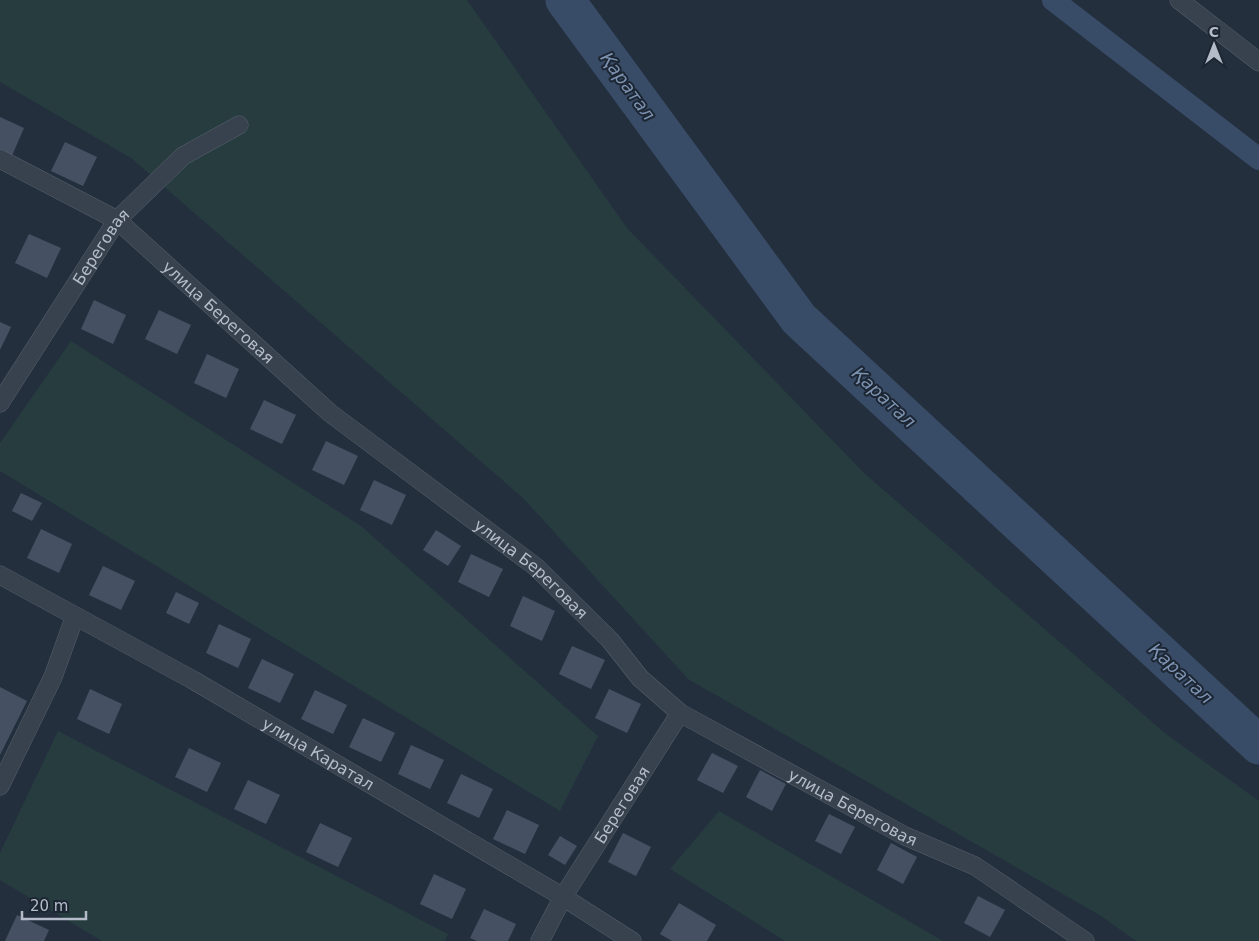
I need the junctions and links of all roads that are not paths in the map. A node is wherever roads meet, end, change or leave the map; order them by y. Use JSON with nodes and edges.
{"nodes":[{"id":1,"x":1179,"y":0,"type":"edge"},
{"id":2,"x":1259,"y":62,"type":"edge"},
{"id":3,"x":238,"y":125,"type":"dead end"},
{"id":4,"x":0,"y":159,"type":"edge"},
{"id":5,"x":117,"y":220,"type":"junction"},
{"id":6,"x":0,"y":403,"type":"edge"},
{"id":7,"x":0,"y":575,"type":"edge"},
{"id":8,"x":75,"y":616,"type":"junction"},
{"id":9,"x":680,"y":713,"type":"junction"},
{"id":10,"x":0,"y":786,"type":"edge"},
{"id":11,"x":563,"y":897,"type":"junction"},
{"id":12,"x":540,"y":941,"type":"edge"},
{"id":13,"x":632,"y":941,"type":"edge"},
{"id":14,"x":1085,"y":941,"type":"edge"}],
"edges":[{"from":1,"to":2,"type":"street"},
{"from":3,"to":5,"type":"street","name":"Береговая"},
{"from":4,"to":5,"type":"street","name":"улица Береговая"},
{"from":5,"to":6,"type":"street","name":"Береговая"},
{"from":5,"to":9,"type":"street","name":"улица Береговая"},
{"from":7,"to":8,"type":"street","name":"улица Каратал"},
{"from":8,"to":10,"type":"street"},
{"from":8,"to":11,"type":"street","name":"улица Каратал"},
{"from":9,"to":11,"type":"street","name":"Береговая"},
{"from":9,"to":14,"type":"street","name":"улица Береговая"},
{"from":11,"to":12,"type":"street","name":"Береговая"},
{"from":11,"to":13,"type":"street","name":"улица Каратал"}]}
